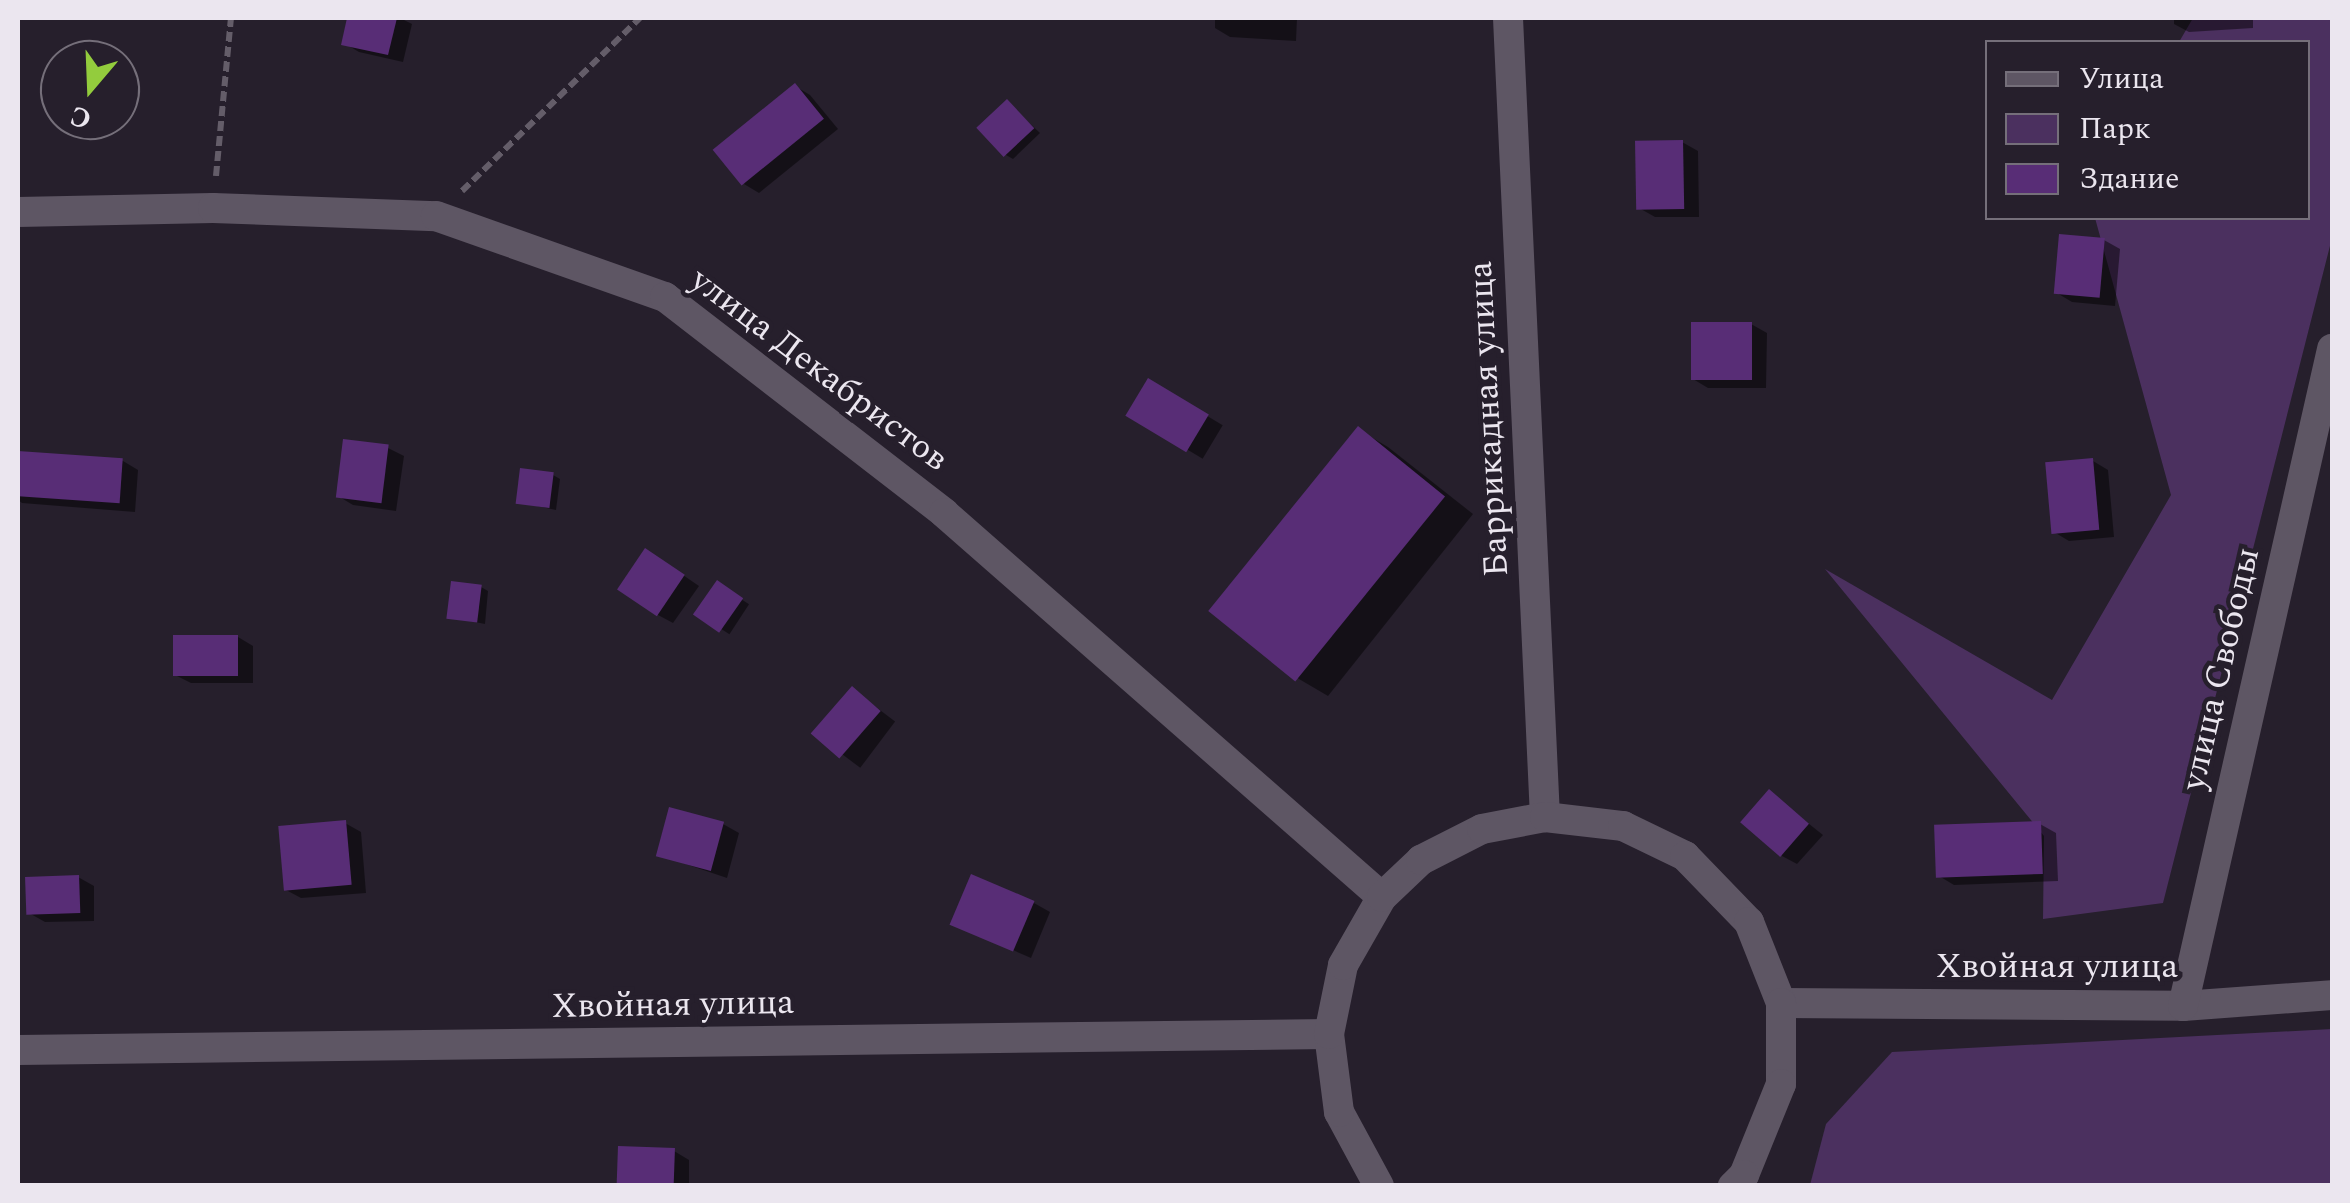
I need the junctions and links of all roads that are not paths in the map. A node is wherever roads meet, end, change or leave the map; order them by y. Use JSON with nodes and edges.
{"nodes":[{"id":1,"x":1508,"y":18,"type":"edge"},
{"id":2,"x":18,"y":212,"type":"edge"},
{"id":3,"x":2332,"y":349,"type":"edge"},
{"id":4,"x":1545,"y":816,"type":"junction"},
{"id":5,"x":1382,"y":897,"type":"junction"},
{"id":6,"x":2332,"y":996,"type":"edge"},
{"id":7,"x":1781,"y":1003,"type":"junction"},
{"id":8,"x":2183,"y":1006,"type":"junction"},
{"id":9,"x":1328,"y":1034,"type":"junction"},
{"id":10,"x":18,"y":1050,"type":"edge"},
{"id":11,"x":1369,"y":1182,"type":"edge"},
{"id":12,"x":1733,"y":1186,"type":"edge"}],
"edges":[{"from":1,"to":4,"type":"street","name":"Баррикадная улица"},
{"from":2,"to":5,"type":"street","name":"улица Декабристов"},
{"from":3,"to":8,"type":"street","name":"улица Свободы"},
{"from":4,"to":5,"type":"street"},
{"from":4,"to":7,"type":"street"},
{"from":5,"to":9,"type":"street"},
{"from":6,"to":8,"type":"street","name":"Хвойная улица"},
{"from":7,"to":8,"type":"street","name":"Хвойная улица"},
{"from":7,"to":12,"type":"street"},
{"from":9,"to":10,"type":"street","name":"Хвойная улица"},
{"from":9,"to":11,"type":"street"}]}
